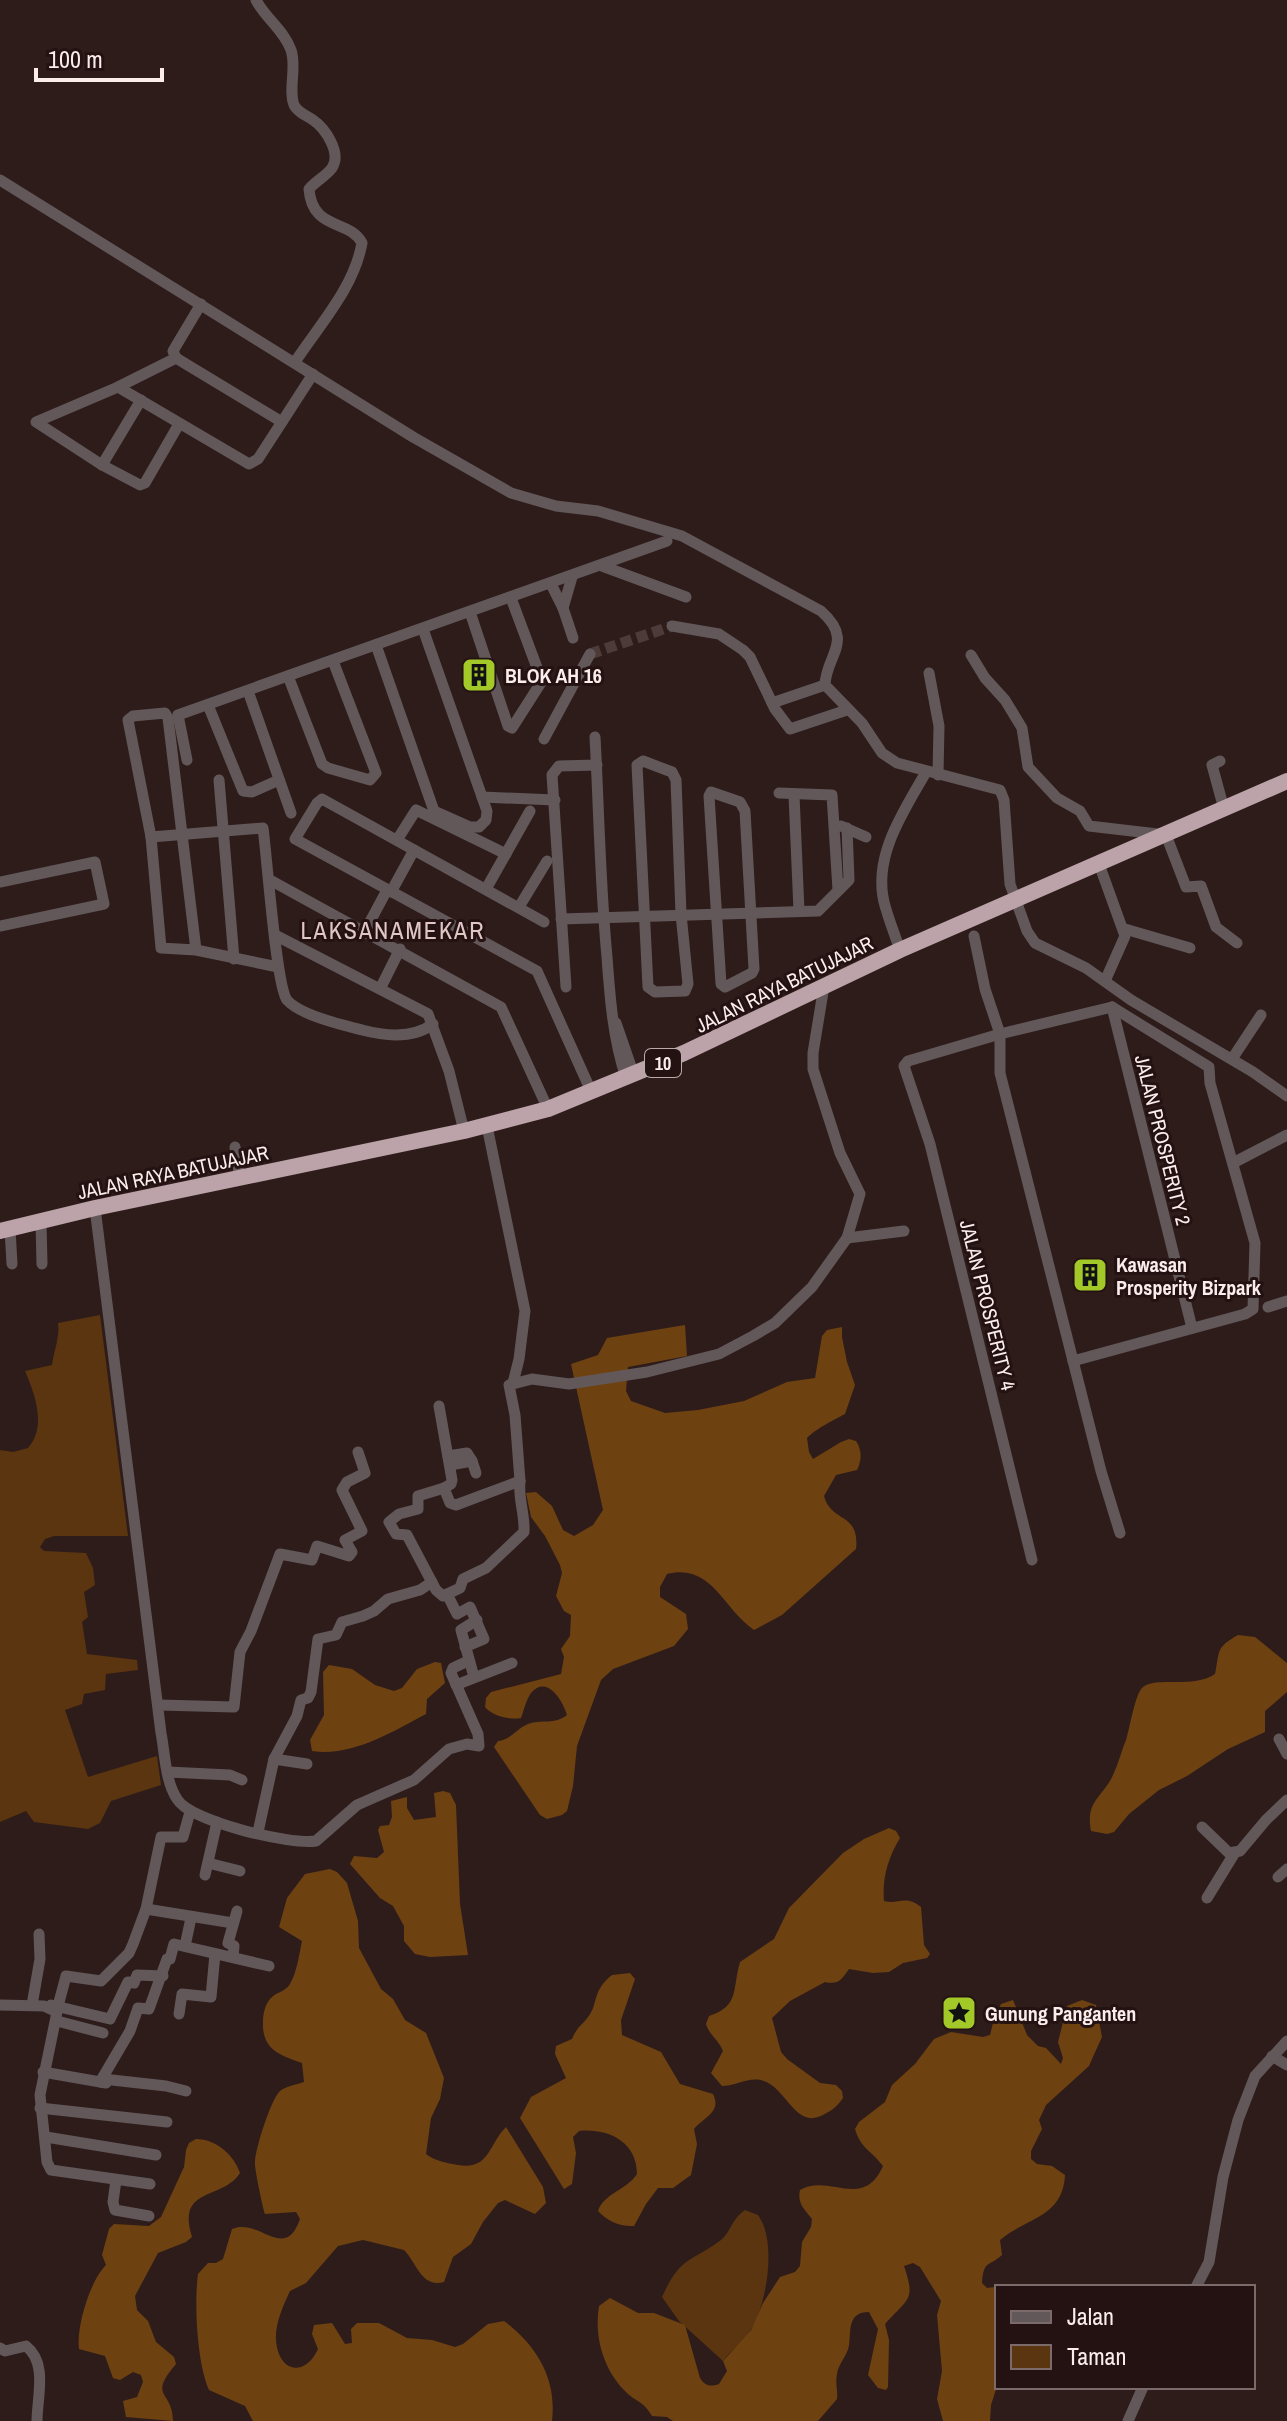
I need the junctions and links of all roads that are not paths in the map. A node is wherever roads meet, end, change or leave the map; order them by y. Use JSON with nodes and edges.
{"nodes":[{"id":1,"x":256,"y":0,"type":"edge"},
{"id":2,"x":0,"y":180,"type":"edge"},
{"id":3,"x":201,"y":304,"type":"junction"},
{"id":4,"x":176,"y":358,"type":"junction"},
{"id":5,"x":295,"y":362,"type":"junction"},
{"id":6,"x":313,"y":374,"type":"junction"},
{"id":7,"x":118,"y":387,"type":"junction"},
{"id":8,"x":141,"y":400,"type":"junction"},
{"id":9,"x":282,"y":422,"type":"junction"},
{"id":10,"x":179,"y":424,"type":"junction"},
{"id":11,"x":102,"y":465,"type":"junction"},
{"id":12,"x":667,"y":541,"type":"dead end"},
{"id":13,"x":602,"y":566,"type":"junction"},
{"id":14,"x":572,"y":577,"type":"junction"},
{"id":15,"x":551,"y":584,"type":"junction"},
{"id":16,"x":686,"y":597,"type":"dead end"},
{"id":17,"x":511,"y":598,"type":"junction"},
{"id":18,"x":563,"y":608,"type":"junction"},
{"id":19,"x":470,"y":612,"type":"junction"},
{"id":20,"x":672,"y":626,"type":"tunnel mouth"},
{"id":21,"x":423,"y":629,"type":"junction"},
{"id":22,"x":573,"y":638,"type":"dead end"},
{"id":23,"x":376,"y":645,"type":"junction"},
{"id":24,"x":590,"y":654,"type":"tunnel mouth"},
{"id":25,"x":971,"y":655,"type":"dead end"},
{"id":26,"x":333,"y":661,"type":"junction"},
{"id":27,"x":929,"y":673,"type":"dead end"},
{"id":28,"x":288,"y":676,"type":"junction"},
{"id":29,"x":825,"y":685,"type":"junction"},
{"id":30,"x":248,"y":691,"type":"junction"},
{"id":31,"x":772,"y":703,"type":"junction"},
{"id":32,"x":208,"y":705,"type":"junction"},
{"id":33,"x":847,"y":710,"type":"junction"},
{"id":34,"x":595,"y":737,"type":"dead end"},
{"id":35,"x":544,"y":739,"type":"dead end"},
{"id":36,"x":187,"y":760,"type":"dead end"},
{"id":37,"x":1220,"y":761,"type":"dead end"},
{"id":38,"x":597,"y":765,"type":"junction"},
{"id":39,"x":932,"y":773,"type":"junction"},
{"id":40,"x":219,"y":780,"type":"dead end"},
{"id":41,"x":279,"y":780,"type":"junction"},
{"id":42,"x":1287,"y":781,"type":"edge"},
{"id":43,"x":779,"y":793,"type":"dead end"},
{"id":44,"x":794,"y":795,"type":"junction"},
{"id":45,"x":482,"y":797,"type":"junction"},
{"id":46,"x":555,"y":800,"type":"junction"},
{"id":47,"x":1224,"y":809,"type":"junction"},
{"id":48,"x":530,"y":811,"type":"dead end"},
{"id":49,"x":291,"y":813,"type":"dead end"},
{"id":50,"x":834,"y":823,"type":"junction"},
{"id":51,"x":847,"y":828,"type":"junction"},
{"id":52,"x":224,"y":830,"type":"junction"},
{"id":53,"x":183,"y":834,"type":"junction"},
{"id":54,"x":1166,"y":835,"type":"junction"},
{"id":55,"x":151,"y":837,"type":"junction"},
{"id":56,"x":866,"y":837,"type":"dead end"},
{"id":57,"x":397,"y":840,"type":"junction"},
{"id":58,"x":414,"y":850,"type":"junction"},
{"id":59,"x":506,"y":854,"type":"junction"},
{"id":60,"x":547,"y":861,"type":"dead end"},
{"id":61,"x":1099,"y":864,"type":"junction"},
{"id":62,"x":270,"y":880,"type":"junction"},
{"id":63,"x":0,"y":882,"type":"edge"},
{"id":64,"x":486,"y":889,"type":"junction"},
{"id":65,"x":838,"y":890,"type":"junction"},
{"id":66,"x":389,"y":891,"type":"junction"},
{"id":67,"x":1016,"y":902,"type":"junction"},
{"id":68,"x":519,"y":907,"type":"junction"},
{"id":69,"x":799,"y":911,"type":"junction"},
{"id":70,"x":717,"y":913,"type":"junction"},
{"id":71,"x":751,"y":913,"type":"junction"},
{"id":72,"x":681,"y":914,"type":"junction"},
{"id":73,"x":644,"y":916,"type":"junction"},
{"id":74,"x":603,"y":917,"type":"junction"},
{"id":75,"x":561,"y":919,"type":"junction"},
{"id":76,"x":544,"y":922,"type":"dead end"},
{"id":77,"x":0,"y":926,"type":"edge"},
{"id":78,"x":1125,"y":929,"type":"junction"},
{"id":79,"x":365,"y":931,"type":"junction"},
{"id":80,"x":275,"y":935,"type":"junction"},
{"id":81,"x":974,"y":936,"type":"dead end"},
{"id":82,"x":1237,"y":943,"type":"dead end"},
{"id":83,"x":1190,"y":948,"type":"dead end"},
{"id":84,"x":400,"y":949,"type":"junction"},
{"id":85,"x":196,"y":950,"type":"junction"},
{"id":86,"x":900,"y":950,"type":"junction"},
{"id":87,"x":234,"y":959,"type":"junction"},
{"id":88,"x":278,"y":967,"type":"junction"},
{"id":89,"x":1105,"y":981,"type":"junction"},
{"id":90,"x":824,"y":986,"type":"junction"},
{"id":91,"x":381,"y":987,"type":"junction"},
{"id":92,"x":566,"y":987,"type":"dead end"},
{"id":93,"x":1112,"y":1007,"type":"junction"},
{"id":94,"x":1261,"y":1015,"type":"dead end"},
{"id":95,"x":433,"y":1024,"type":"junction"},
{"id":96,"x":1000,"y":1034,"type":"junction"},
{"id":97,"x":1232,"y":1059,"type":"junction"},
{"id":98,"x":630,"y":1076,"type":"junction"},
{"id":99,"x":591,"y":1091,"type":"junction"},
{"id":100,"x":1287,"y":1096,"type":"edge"},
{"id":101,"x":548,"y":1109,"type":"junction"},
{"id":102,"x":487,"y":1126,"type":"junction"},
{"id":103,"x":464,"y":1131,"type":"junction"},
{"id":104,"x":1287,"y":1135,"type":"edge"},
{"id":105,"x":235,"y":1147,"type":"dead end"},
{"id":106,"x":1233,"y":1163,"type":"junction"},
{"id":107,"x":240,"y":1178,"type":"junction"},
{"id":108,"x":95,"y":1208,"type":"junction"},
{"id":109,"x":41,"y":1222,"type":"junction"},
{"id":110,"x":5,"y":1230,"type":"edge"},
{"id":111,"x":904,"y":1231,"type":"dead end"},
{"id":112,"x":847,"y":1238,"type":"junction"},
{"id":113,"x":12,"y":1264,"type":"dead end"},
{"id":114,"x":42,"y":1264,"type":"dead end"},
{"id":115,"x":1287,"y":1301,"type":"edge"},
{"id":116,"x":1268,"y":1307,"type":"dead end"},
{"id":117,"x":1192,"y":1328,"type":"junction"},
{"id":118,"x":1073,"y":1361,"type":"junction"},
{"id":119,"x":513,"y":1383,"type":"junction"},
{"id":120,"x":439,"y":1406,"type":"dead end"},
{"id":121,"x":358,"y":1452,"type":"dead end"},
{"id":122,"x":449,"y":1460,"type":"junction"},
{"id":123,"x":474,"y":1467,"type":"dead end"},
{"id":124,"x":520,"y":1481,"type":"junction"},
{"id":125,"x":444,"y":1488,"type":"junction"},
{"id":126,"x":1120,"y":1533,"type":"dead end"},
{"id":127,"x":1032,"y":1560,"type":"dead end"},
{"id":128,"x":432,"y":1582,"type":"junction"},
{"id":129,"x":447,"y":1594,"type":"junction"},
{"id":130,"x":477,"y":1620,"type":"junction"},
{"id":131,"x":465,"y":1647,"type":"junction"},
{"id":132,"x":468,"y":1661,"type":"junction"},
{"id":133,"x":512,"y":1663,"type":"dead end"},
{"id":134,"x":474,"y":1677,"type":"junction"},
{"id":135,"x":456,"y":1685,"type":"junction"},
{"id":136,"x":159,"y":1705,"type":"junction"},
{"id":137,"x":1279,"y":1739,"type":"dead end"},
{"id":138,"x":1287,"y":1754,"type":"edge"},
{"id":139,"x":274,"y":1759,"type":"junction"},
{"id":140,"x":307,"y":1764,"type":"dead end"},
{"id":141,"x":168,"y":1772,"type":"junction"},
{"id":142,"x":242,"y":1780,"type":"dead end"},
{"id":143,"x":1287,"y":1800,"type":"edge"},
{"id":144,"x":190,"y":1812,"type":"junction"},
{"id":145,"x":217,"y":1822,"type":"junction"},
{"id":146,"x":1202,"y":1827,"type":"dead end"},
{"id":147,"x":258,"y":1832,"type":"junction"},
{"id":148,"x":1234,"y":1854,"type":"junction"},
{"id":149,"x":240,"y":1871,"type":"dead end"},
{"id":150,"x":1207,"y":1898,"type":"dead end"},
{"id":151,"x":146,"y":1909,"type":"junction"},
{"id":152,"x":191,"y":1918,"type":"junction"},
{"id":153,"x":39,"y":1934,"type":"dead end"},
{"id":154,"x":185,"y":1946,"type":"junction"},
{"id":155,"x":215,"y":1954,"type":"junction"},
{"id":156,"x":233,"y":1957,"type":"junction"},
{"id":157,"x":269,"y":1966,"type":"dead end"},
{"id":158,"x":163,"y":1976,"type":"junction"},
{"id":159,"x":0,"y":2005,"type":"edge"},
{"id":160,"x":38,"y":2005,"type":"junction"},
{"id":161,"x":58,"y":2006,"type":"junction"},
{"id":162,"x":179,"y":2014,"type":"dead end"},
{"id":163,"x":57,"y":2021,"type":"junction"},
{"id":164,"x":103,"y":2033,"type":"dead end"},
{"id":165,"x":1287,"y":2041,"type":"edge"},
{"id":166,"x":1272,"y":2056,"type":"junction"},
{"id":167,"x":1287,"y":2065,"type":"edge"},
{"id":168,"x":43,"y":2072,"type":"junction"},
{"id":169,"x":102,"y":2080,"type":"junction"},
{"id":170,"x":123,"y":2086,"type":"dead end"},
{"id":171,"x":186,"y":2091,"type":"dead end"},
{"id":172,"x":40,"y":2108,"type":"junction"},
{"id":173,"x":167,"y":2122,"type":"dead end"},
{"id":174,"x":46,"y":2137,"type":"junction"},
{"id":175,"x":156,"y":2155,"type":"dead end"},
{"id":176,"x":116,"y":2180,"type":"junction"},
{"id":177,"x":150,"y":2184,"type":"dead end"},
{"id":178,"x":149,"y":2216,"type":"dead end"},
{"id":179,"x":1197,"y":2285,"type":"edge"},
{"id":180,"x":0,"y":2348,"type":"edge"},
{"id":181,"x":1142,"y":2389,"type":"edge"},
{"id":182,"x":37,"y":2421,"type":"edge"},
{"id":183,"x":1128,"y":2421,"type":"edge"}],
"edges":[{"from":1,"to":5,"type":"street"},
{"from":2,"to":3,"type":"street"},
{"from":3,"to":4,"type":"street"},
{"from":3,"to":5,"type":"street"},
{"from":4,"to":7,"type":"street"},
{"from":4,"to":9,"type":"street"},
{"from":5,"to":6,"type":"street"},
{"from":6,"to":9,"type":"street"},
{"from":6,"to":29,"type":"street"},
{"from":7,"to":8,"type":"street"},
{"from":7,"to":11,"type":"street"},
{"from":8,"to":10,"type":"street"},
{"from":8,"to":11,"type":"street"},
{"from":9,"to":10,"type":"street"},
{"from":10,"to":11,"type":"street"},
{"from":12,"to":13,"type":"street"},
{"from":13,"to":14,"type":"street"},
{"from":13,"to":16,"type":"street"},
{"from":14,"to":15,"type":"street"},
{"from":14,"to":18,"type":"street"},
{"from":15,"to":17,"type":"street"},
{"from":15,"to":18,"type":"street"},
{"from":17,"to":19,"type":"street"},
{"from":17,"to":19,"type":"street"},
{"from":18,"to":22,"type":"street"},
{"from":19,"to":21,"type":"street"},
{"from":20,"to":31,"type":"street"},
{"from":21,"to":23,"type":"street"},
{"from":21,"to":45,"type":"street"},
{"from":23,"to":26,"type":"street"},
{"from":23,"to":45,"type":"street"},
{"from":24,"to":35,"type":"street"},
{"from":25,"to":54,"type":"street"},
{"from":26,"to":28,"type":"street"},
{"from":26,"to":28,"type":"street"},
{"from":27,"to":39,"type":"street"},
{"from":28,"to":30,"type":"street"},
{"from":29,"to":31,"type":"street"},
{"from":29,"to":33,"type":"street"},
{"from":30,"to":32,"type":"street"},
{"from":30,"to":41,"type":"street"},
{"from":31,"to":33,"type":"street"},
{"from":32,"to":36,"type":"street"},
{"from":32,"to":41,"type":"street"},
{"from":33,"to":39,"type":"street"},
{"from":34,"to":38,"type":"street"},
{"from":37,"to":47,"type":"street"},
{"from":38,"to":46,"type":"street"},
{"from":38,"to":74,"type":"street"},
{"from":39,"to":67,"type":"street"},
{"from":39,"to":86,"type":"street"},
{"from":40,"to":52,"type":"street"},
{"from":41,"to":49,"type":"street"},
{"from":42,"to":47,"type":"highway","name":"JALAN RAYA BATUJAJAR","number":"10"},
{"from":43,"to":44,"type":"street"},
{"from":44,"to":50,"type":"street"},
{"from":44,"to":69,"type":"street"},
{"from":45,"to":46,"type":"street"},
{"from":46,"to":75,"type":"street"},
{"from":47,"to":54,"type":"highway","name":"JALAN RAYA BATUJAJAR","number":"10"},
{"from":48,"to":59,"type":"street"},
{"from":50,"to":51,"type":"street"},
{"from":50,"to":65,"type":"street"},
{"from":51,"to":56,"type":"street"},
{"from":51,"to":65,"type":"street"},
{"from":52,"to":53,"type":"street"},
{"from":52,"to":62,"type":"street"},
{"from":52,"to":87,"type":"street"},
{"from":53,"to":55,"type":"street"},
{"from":53,"to":55,"type":"street"},
{"from":53,"to":85,"type":"street"},
{"from":54,"to":61,"type":"highway","name":"JALAN RAYA BATUJAJAR","number":"10"},
{"from":54,"to":82,"type":"street"},
{"from":55,"to":85,"type":"street"},
{"from":57,"to":58,"type":"street"},
{"from":57,"to":59,"type":"street"},
{"from":57,"to":66,"type":"street"},
{"from":58,"to":64,"type":"street"},
{"from":58,"to":66,"type":"street"},
{"from":59,"to":64,"type":"street"},
{"from":60,"to":68,"type":"street"},
{"from":61,"to":67,"type":"highway","name":"JALAN RAYA BATUJAJAR","number":"10"},
{"from":61,"to":78,"type":"street"},
{"from":62,"to":79,"type":"street"},
{"from":62,"to":80,"type":"street"},
{"from":63,"to":77,"type":"street"},
{"from":64,"to":68,"type":"street"},
{"from":65,"to":69,"type":"street"},
{"from":66,"to":79,"type":"street"},
{"from":66,"to":99,"type":"street"},
{"from":67,"to":86,"type":"highway","name":"JALAN RAYA BATUJAJAR","number":"10"},
{"from":67,"to":89,"type":"street"},
{"from":68,"to":76,"type":"street"},
{"from":69,"to":71,"type":"street"},
{"from":70,"to":71,"type":"street"},
{"from":70,"to":71,"type":"street"},
{"from":70,"to":71,"type":"street"},
{"from":70,"to":72,"type":"street"},
{"from":72,"to":73,"type":"street"},
{"from":72,"to":73,"type":"street"},
{"from":72,"to":73,"type":"street"},
{"from":73,"to":74,"type":"street"},
{"from":74,"to":75,"type":"street"},
{"from":74,"to":98,"type":"street"},
{"from":75,"to":92,"type":"street"},
{"from":78,"to":83,"type":"street"},
{"from":78,"to":89,"type":"street"},
{"from":79,"to":84,"type":"street"},
{"from":80,"to":88,"type":"street"},
{"from":80,"to":91,"type":"street"},
{"from":81,"to":96,"type":"street"},
{"from":84,"to":91,"type":"street"},
{"from":84,"to":101,"type":"street"},
{"from":85,"to":87,"type":"street"},
{"from":86,"to":90,"type":"highway","name":"JALAN RAYA BATUJAJAR","number":"10"},
{"from":87,"to":88,"type":"street"},
{"from":88,"to":95,"type":"street"},
{"from":89,"to":97,"type":"street"},
{"from":90,"to":98,"type":"highway","name":"JALAN RAYA BATUJAJAR","number":"10"},
{"from":90,"to":112,"type":"street"},
{"from":91,"to":95,"type":"street"},
{"from":93,"to":96,"type":"street"},
{"from":93,"to":106,"type":"street"},
{"from":93,"to":117,"type":"street","name":"JALAN PROSPERITY 2"},
{"from":94,"to":97,"type":"street"},
{"from":95,"to":103,"type":"street"},
{"from":96,"to":118,"type":"street"},
{"from":96,"to":127,"type":"street","name":"JALAN PROSPERITY 4"},
{"from":97,"to":100,"type":"street"},
{"from":98,"to":99,"type":"highway","name":"JALAN RAYA BATUJAJAR","number":"10"},
{"from":99,"to":101,"type":"highway","name":"JALAN RAYA BATUJAJAR","number":"10"},
{"from":101,"to":102,"type":"highway","name":"JALAN RAYA BATUJAJAR","number":"10"},
{"from":102,"to":103,"type":"highway","name":"JALAN RAYA BATUJAJAR","number":"10"},
{"from":102,"to":119,"type":"street"},
{"from":103,"to":107,"type":"highway","name":"JALAN RAYA BATUJAJAR","number":"10"},
{"from":104,"to":106,"type":"street"},
{"from":105,"to":107,"type":"street"},
{"from":106,"to":117,"type":"street"},
{"from":107,"to":108,"type":"highway","name":"JALAN RAYA BATUJAJAR","number":"10"},
{"from":108,"to":109,"type":"highway","name":"JALAN RAYA BATUJAJAR","number":"10"},
{"from":108,"to":136,"type":"street"},
{"from":109,"to":110,"type":"highway","name":"JALAN RAYA BATUJAJAR","number":"10"},
{"from":109,"to":114,"type":"street"},
{"from":110,"to":113,"type":"street"},
{"from":111,"to":112,"type":"street"},
{"from":112,"to":119,"type":"street"},
{"from":115,"to":116,"type":"street"},
{"from":117,"to":118,"type":"street"},
{"from":118,"to":126,"type":"street"},
{"from":119,"to":124,"type":"street"},
{"from":120,"to":122,"type":"street"},
{"from":121,"to":136,"type":"street"},
{"from":122,"to":123,"type":"street"},
{"from":122,"to":125,"type":"street"},
{"from":124,"to":125,"type":"street"},
{"from":124,"to":129,"type":"street"},
{"from":125,"to":128,"type":"street"},
{"from":128,"to":129,"type":"street"},
{"from":128,"to":139,"type":"street"},
{"from":129,"to":130,"type":"street"},
{"from":130,"to":131,"type":"street"},
{"from":130,"to":131,"type":"street"},
{"from":131,"to":132,"type":"street"},
{"from":132,"to":134,"type":"street"},
{"from":132,"to":135,"type":"street"},
{"from":133,"to":134,"type":"street"},
{"from":134,"to":135,"type":"street"},
{"from":135,"to":147,"type":"street"},
{"from":136,"to":141,"type":"street"},
{"from":137,"to":138,"type":"street"},
{"from":139,"to":140,"type":"street"},
{"from":139,"to":147,"type":"street"},
{"from":141,"to":142,"type":"street"},
{"from":141,"to":144,"type":"street"},
{"from":143,"to":148,"type":"street"},
{"from":144,"to":145,"type":"street"},
{"from":144,"to":151,"type":"street"},
{"from":145,"to":147,"type":"street"},
{"from":145,"to":149,"type":"street"},
{"from":146,"to":148,"type":"street"},
{"from":148,"to":150,"type":"street"},
{"from":151,"to":152,"type":"street"},
{"from":151,"to":161,"type":"street"},
{"from":152,"to":154,"type":"street"},
{"from":152,"to":156,"type":"street"},
{"from":153,"to":160,"type":"street"},
{"from":154,"to":155,"type":"street"},
{"from":154,"to":158,"type":"street"},
{"from":155,"to":156,"type":"street"},
{"from":155,"to":162,"type":"street"},
{"from":156,"to":157,"type":"street"},
{"from":158,"to":161,"type":"street"},
{"from":158,"to":169,"type":"street"},
{"from":159,"to":160,"type":"street"},
{"from":160,"to":161,"type":"street"},
{"from":160,"to":163,"type":"street"},
{"from":163,"to":164,"type":"street"},
{"from":163,"to":168,"type":"street"},
{"from":165,"to":166,"type":"street"},
{"from":166,"to":167,"type":"street"},
{"from":166,"to":179,"type":"street"},
{"from":168,"to":169,"type":"street"},
{"from":168,"to":172,"type":"street"},
{"from":169,"to":170,"type":"street"},
{"from":169,"to":171,"type":"street"},
{"from":172,"to":173,"type":"street"},
{"from":172,"to":174,"type":"street"},
{"from":174,"to":175,"type":"street"},
{"from":174,"to":176,"type":"street"},
{"from":176,"to":177,"type":"street"},
{"from":176,"to":178,"type":"street"},
{"from":180,"to":182,"type":"street"},
{"from":181,"to":183,"type":"street"}]}
